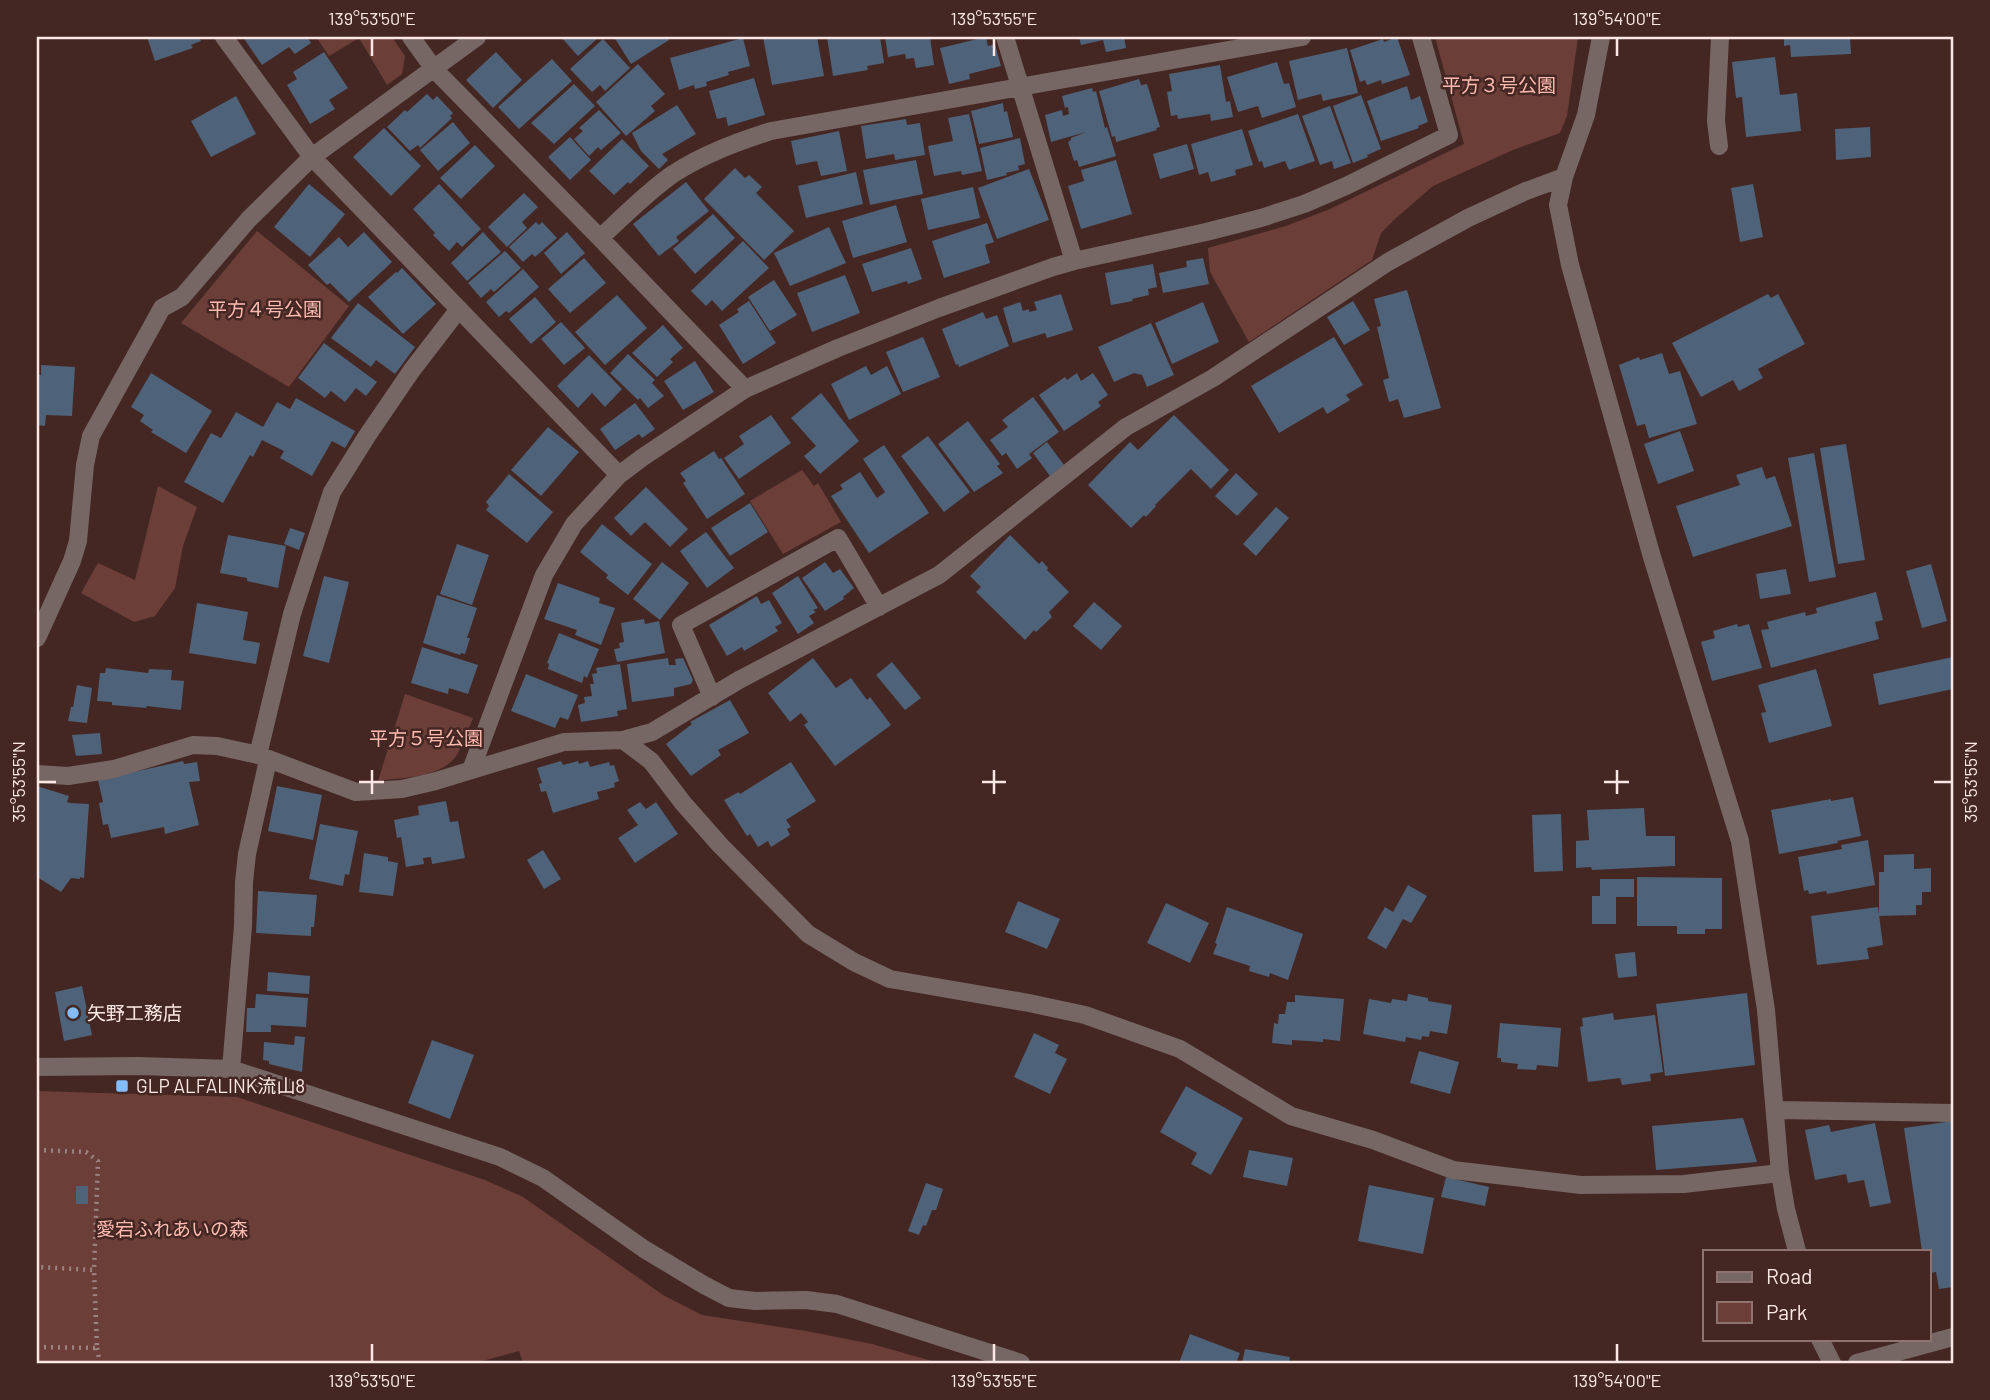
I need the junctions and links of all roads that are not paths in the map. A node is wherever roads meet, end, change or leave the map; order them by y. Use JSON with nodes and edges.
{"nodes":[{"id":1,"x":224,"y":37,"type":"edge"},
{"id":2,"x":411,"y":37,"type":"edge"},
{"id":3,"x":477,"y":37,"type":"edge"},
{"id":4,"x":1005,"y":37,"type":"edge"},
{"id":5,"x":1302,"y":37,"type":"edge"},
{"id":6,"x":1421,"y":37,"type":"edge"},
{"id":7,"x":1601,"y":37,"type":"edge"},
{"id":8,"x":1720,"y":37,"type":"edge"},
{"id":9,"x":434,"y":69,"type":"junction"},
{"id":10,"x":1020,"y":86,"type":"junction"},
{"id":11,"x":1719,"y":146,"type":"dead end"},
{"id":12,"x":312,"y":158,"type":"junction"},
{"id":13,"x":1564,"y":177,"type":"junction"},
{"id":14,"x":600,"y":238,"type":"junction"},
{"id":15,"x":1074,"y":261,"type":"junction"},
{"id":16,"x":459,"y":309,"type":"junction"},
{"id":17,"x":745,"y":389,"type":"junction"},
{"id":18,"x":619,"y":475,"type":"junction"},
{"id":19,"x":879,"y":607,"type":"junction"},
{"id":20,"x":37,"y":638,"type":"edge"},
{"id":21,"x":712,"y":697,"type":"junction"},
{"id":22,"x":623,"y":740,"type":"junction"},
{"id":23,"x":263,"y":757,"type":"junction"},
{"id":24,"x":471,"y":770,"type":"junction"},
{"id":25,"x":37,"y":774,"type":"edge"},
{"id":26,"x":37,"y":1067,"type":"edge"},
{"id":27,"x":231,"y":1069,"type":"junction"},
{"id":28,"x":1774,"y":1110,"type":"junction"},
{"id":29,"x":1953,"y":1113,"type":"edge"},
{"id":30,"x":1780,"y":1173,"type":"junction"},
{"id":31,"x":1797,"y":1250,"type":"edge"},
{"id":32,"x":1953,"y":1337,"type":"edge"},
{"id":33,"x":1820,"y":1340,"type":"edge"},
{"id":34,"x":1021,"y":1363,"type":"edge"},
{"id":35,"x":1832,"y":1363,"type":"edge"},
{"id":36,"x":1857,"y":1363,"type":"edge"}],
"edges":[{"from":1,"to":12,"type":"street"},
{"from":2,"to":9,"type":"street"},
{"from":3,"to":9,"type":"street"},
{"from":4,"to":10,"type":"street"},
{"from":5,"to":10,"type":"street"},
{"from":6,"to":15,"type":"street"},
{"from":7,"to":13,"type":"street"},
{"from":8,"to":11,"type":"street"},
{"from":9,"to":12,"type":"street"},
{"from":9,"to":14,"type":"street"},
{"from":10,"to":14,"type":"street"},
{"from":10,"to":15,"type":"street"},
{"from":12,"to":16,"type":"street"},
{"from":12,"to":20,"type":"street"},
{"from":13,"to":19,"type":"street"},
{"from":13,"to":28,"type":"street"},
{"from":14,"to":17,"type":"street"},
{"from":15,"to":17,"type":"street"},
{"from":16,"to":18,"type":"street"},
{"from":16,"to":23,"type":"street"},
{"from":17,"to":18,"type":"street"},
{"from":18,"to":24,"type":"street"},
{"from":19,"to":21,"type":"street"},
{"from":19,"to":21,"type":"street"},
{"from":21,"to":22,"type":"street"},
{"from":22,"to":24,"type":"street"},
{"from":22,"to":30,"type":"street"},
{"from":23,"to":24,"type":"street"},
{"from":23,"to":25,"type":"street"},
{"from":23,"to":27,"type":"street"},
{"from":26,"to":27,"type":"street"},
{"from":27,"to":34,"type":"street"},
{"from":28,"to":29,"type":"street"},
{"from":28,"to":30,"type":"street"},
{"from":30,"to":31,"type":"street"},
{"from":32,"to":36,"type":"street"},
{"from":33,"to":35,"type":"street"}]}
